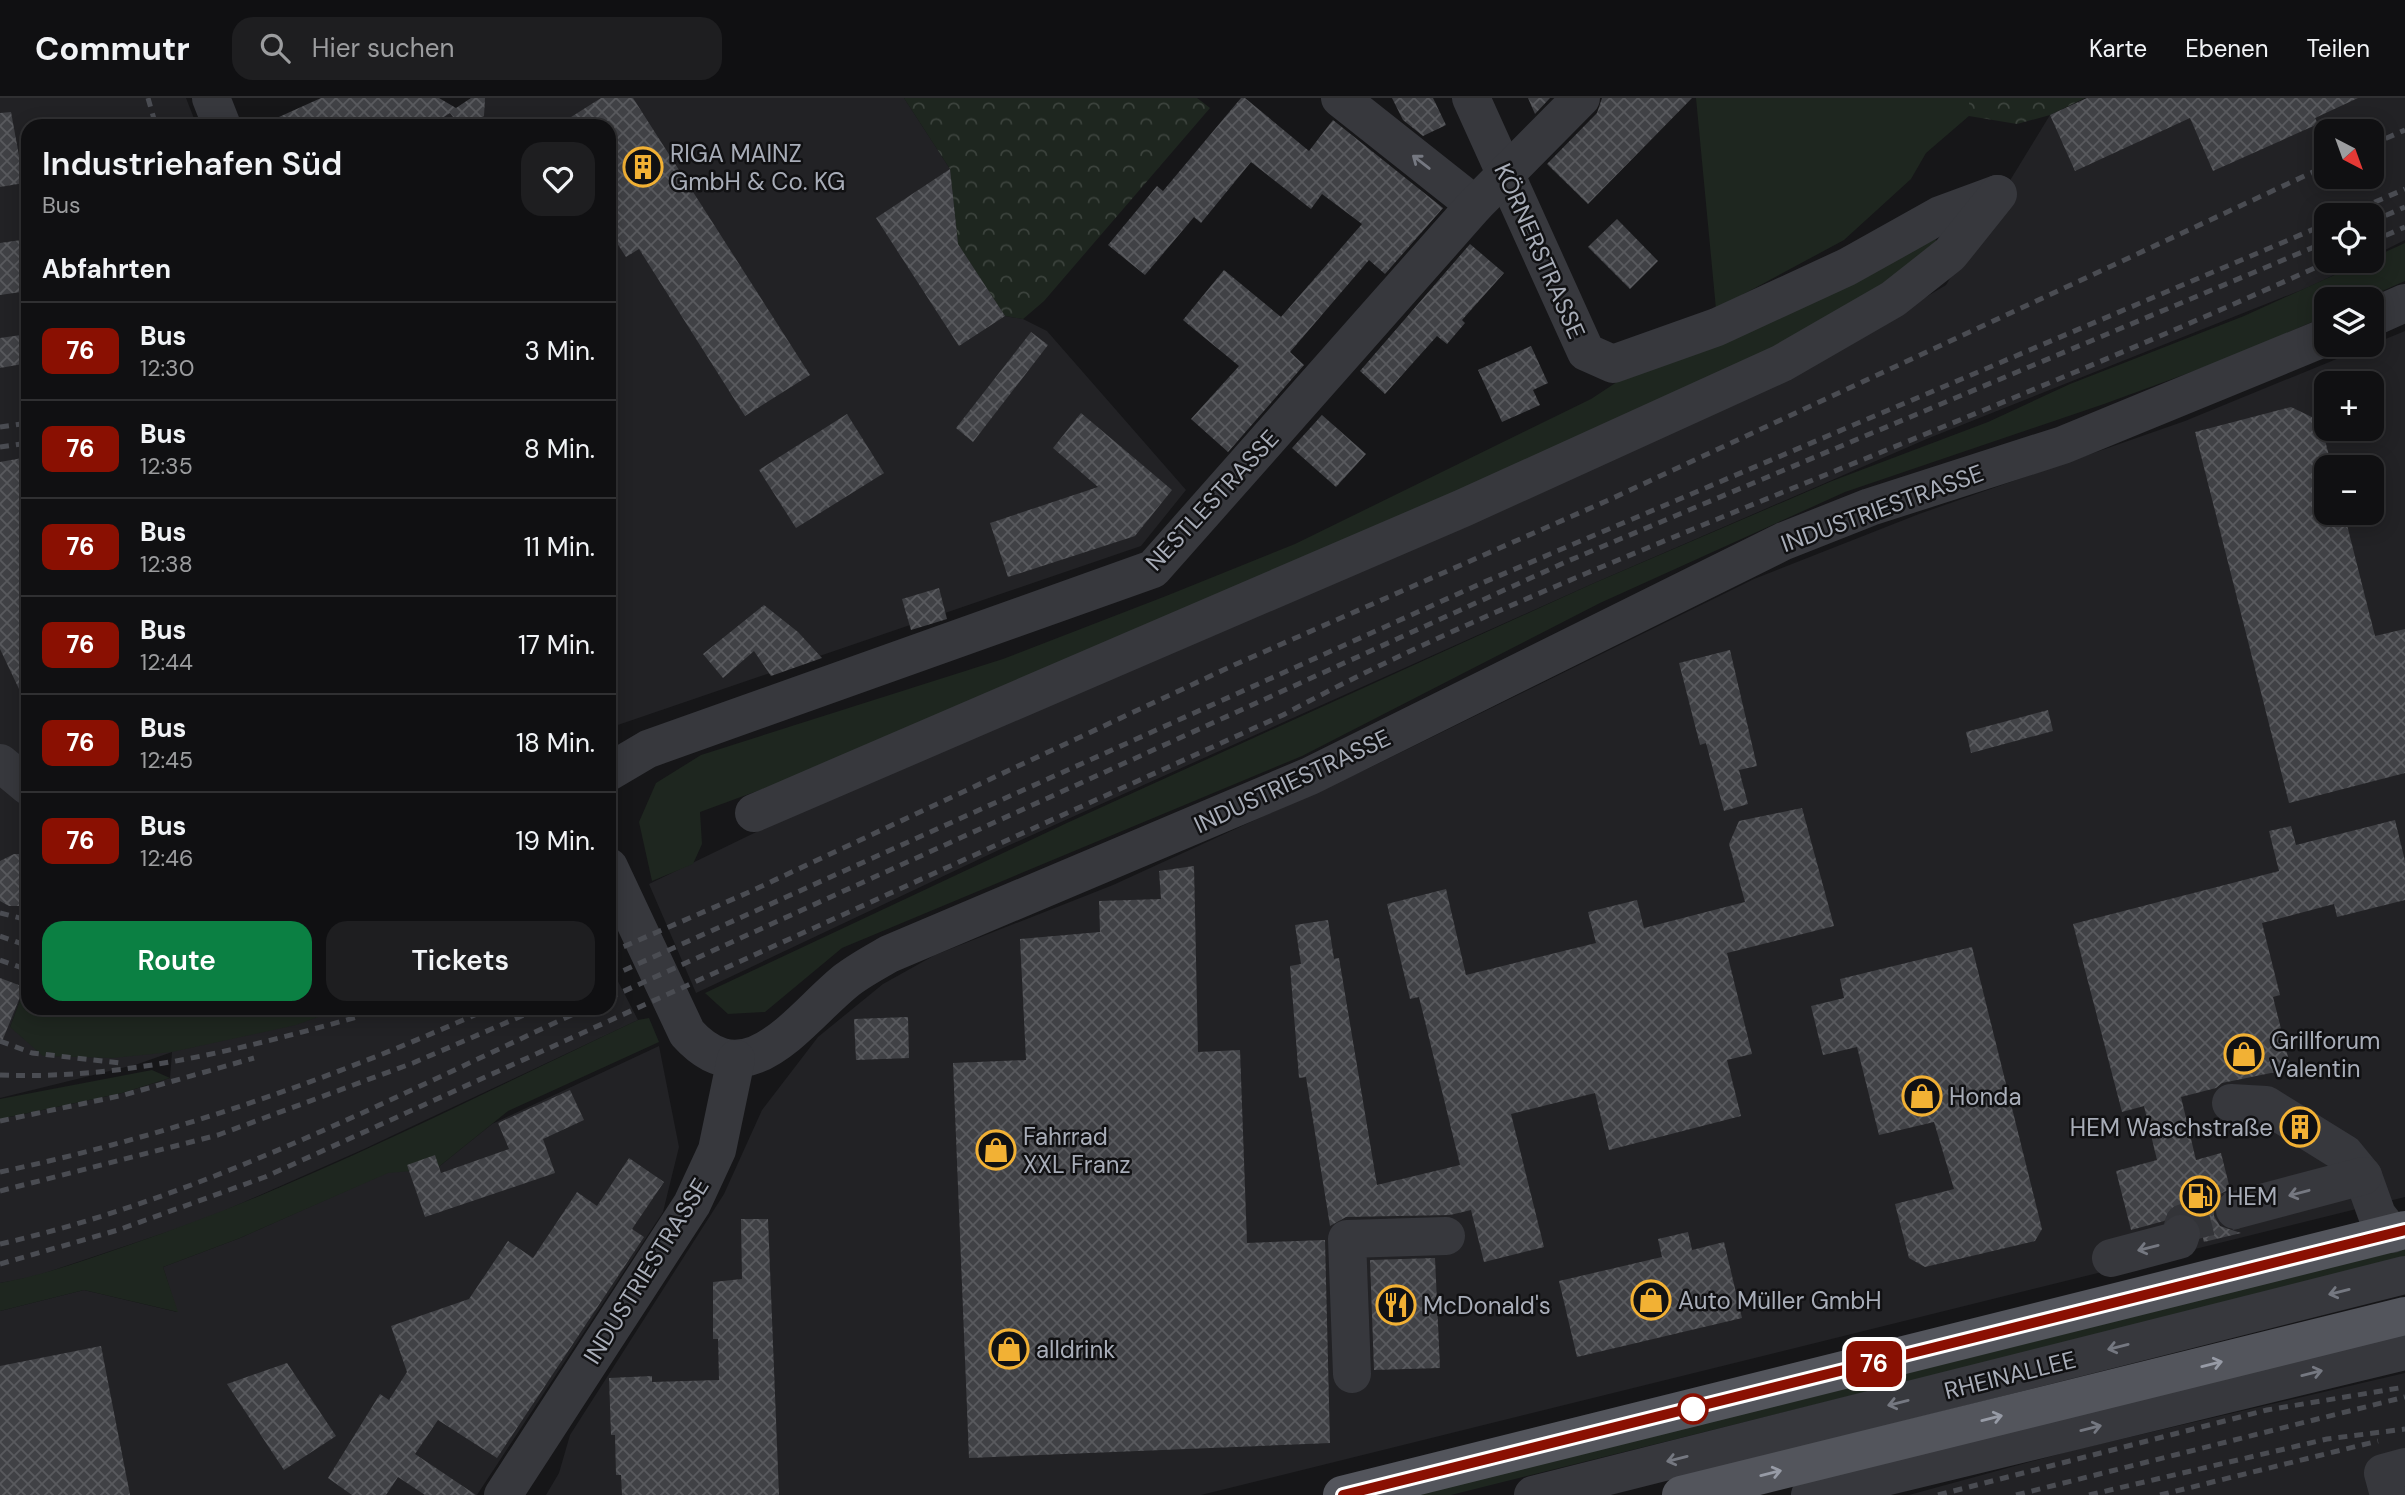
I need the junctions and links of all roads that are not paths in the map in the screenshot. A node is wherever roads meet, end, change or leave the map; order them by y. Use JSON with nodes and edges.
{"nodes":[{"id":1,"x":211,"y":98,"type":"edge"},
{"id":2,"x":1340,"y":98,"type":"edge"},
{"id":3,"x":1471,"y":98,"type":"edge"},
{"id":4,"x":1581,"y":98,"type":"edge"},
{"id":5,"x":219,"y":119,"type":"edge"},
{"id":6,"x":1504,"y":173,"type":"junction"},
{"id":7,"x":1475,"y":205,"type":"junction"},
{"id":8,"x":2405,"y":303,"type":"edge"},
{"id":9,"x":2384,"y":312,"type":"edge"},
{"id":10,"x":2314,"y":342,"type":"edge"},
{"id":11,"x":0,"y":763,"type":"edge"},
{"id":12,"x":616,"y":768,"type":"edge"},
{"id":13,"x":21,"y":780,"type":"edge"},
{"id":14,"x":754,"y":813,"type":"dead end"},
{"id":15,"x":616,"y":882,"type":"edge"},
{"id":16,"x":736,"y":1059,"type":"junction"},
{"id":17,"x":2231,"y":1102,"type":"dead end"},
{"id":18,"x":2363,"y":1177,"type":"junction"},
{"id":19,"x":2235,"y":1210,"type":"tunnel mouth"},
{"id":20,"x":2398,"y":1232,"type":"edge"},
{"id":21,"x":2181,"y":1234,"type":"tunnel mouth"},
{"id":22,"x":1446,"y":1236,"type":"dead end"},
{"id":23,"x":2111,"y":1258,"type":"dead end"},
{"id":24,"x":2405,"y":1275,"type":"edge"},
{"id":25,"x":2405,"y":1316,"type":"edge"},
{"id":26,"x":2405,"y":1345,"type":"edge"},
{"id":27,"x":2405,"y":1351,"type":"edge"},
{"id":28,"x":2364,"y":1360,"type":"junction"},
{"id":29,"x":1352,"y":1374,"type":"dead end"},
{"id":30,"x":2405,"y":1467,"type":"edge"},
{"id":31,"x":1849,"y":1490,"type":"edge"},
{"id":32,"x":503,"y":1495,"type":"edge"},
{"id":33,"x":1342,"y":1495,"type":"edge"},
{"id":34,"x":1533,"y":1495,"type":"edge"},
{"id":35,"x":1681,"y":1495,"type":"edge"},
{"id":36,"x":1810,"y":1495,"type":"edge"},
{"id":37,"x":2389,"y":1495,"type":"edge"}],
"edges":[{"from":1,"to":5,"type":"street"},
{"from":7,"to":2,"type":"street","one_way":true},
{"from":3,"to":6,"type":"street","name":"KÖRNERSTRASSE"},
{"from":4,"to":6,"type":"street","name":"NESTLESTRASSE"},
{"from":6,"to":7,"type":"street","name":"NESTLESTRASSE"},
{"from":6,"to":14,"type":"street","name":"KÖRNERSTRASSE"},
{"from":7,"to":12,"type":"street","name":"NESTLESTRASSE"},
{"from":8,"to":9,"type":"street"},
{"from":10,"to":16,"type":"street","name":"INDUSTRIESTRASSE"},
{"from":11,"to":13,"type":"street"},
{"from":15,"to":16,"type":"street"},
{"from":16,"to":32,"type":"street","name":"INDUSTRIESTRASSE"},
{"from":17,"to":18,"type":"street"},
{"from":18,"to":19,"type":"street","one_way":true},
{"from":18,"to":20,"type":"street"},
{"from":20,"to":33,"type":"main road","name":"RHEINALLEE"},
{"from":21,"to":23,"type":"street","one_way":true},
{"from":22,"to":29,"type":"street"},
{"from":24,"to":34,"type":"street","name":"RHEINALLEE","one_way":true},
{"from":35,"to":25,"type":"main road","name":"RHEINALLEE","one_way":true},
{"from":26,"to":28,"type":"street"},
{"from":27,"to":28,"type":"street"},
{"from":31,"to":28,"type":"street","one_way":true},
{"from":30,"to":37,"type":"street"},
{"from":31,"to":36,"type":"street"}]}
